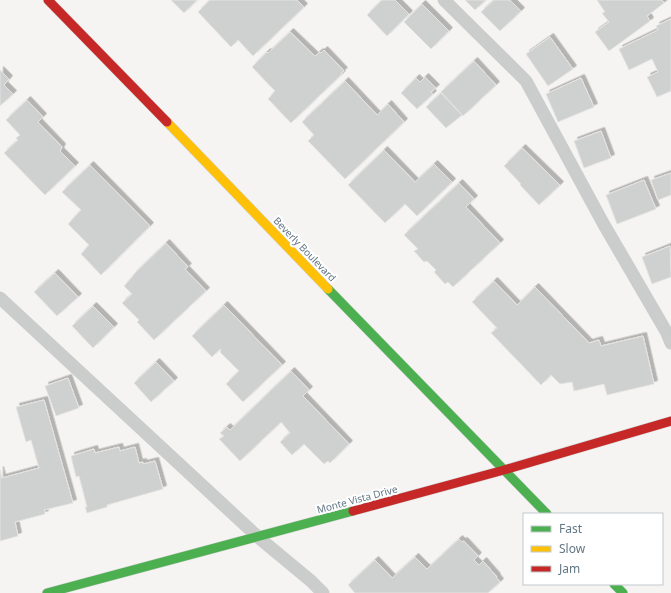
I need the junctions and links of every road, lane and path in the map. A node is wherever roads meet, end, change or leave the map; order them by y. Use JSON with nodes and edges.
{"nodes":[{"id":1,"x":48,"y":0,"type":"edge"},
{"id":2,"x":444,"y":0,"type":"edge"},
{"id":3,"x":0,"y":298,"type":"edge"},
{"id":4,"x":671,"y":343,"type":"edge"},
{"id":5,"x":671,"y":421,"type":"edge"},
{"id":6,"x":504,"y":470,"type":"junction"},
{"id":7,"x":545,"y":513,"type":"edge"},
{"id":8,"x":258,"y":537,"type":"junction"},
{"id":9,"x":615,"y":585,"type":"edge"},
{"id":10,"x":47,"y":593,"type":"edge"},
{"id":11,"x":323,"y":593,"type":"edge"},
{"id":12,"x":623,"y":593,"type":"edge"}],
"edges":[{"from":1,"to":6,"type":"main road","name":"Beverly Boulevard"},
{"from":2,"to":4,"type":"lane"},
{"from":3,"to":8,"type":"lane"},
{"from":5,"to":6,"type":"main road","name":"Monte Vista Drive"},
{"from":6,"to":7,"type":"main road","name":"Beverly Boulevard"},
{"from":6,"to":8,"type":"main road","name":"Monte Vista Drive"},
{"from":8,"to":10,"type":"main road","name":"Monte Vista Drive"},
{"from":8,"to":11,"type":"lane"},
{"from":9,"to":12,"type":"main road"}]}
